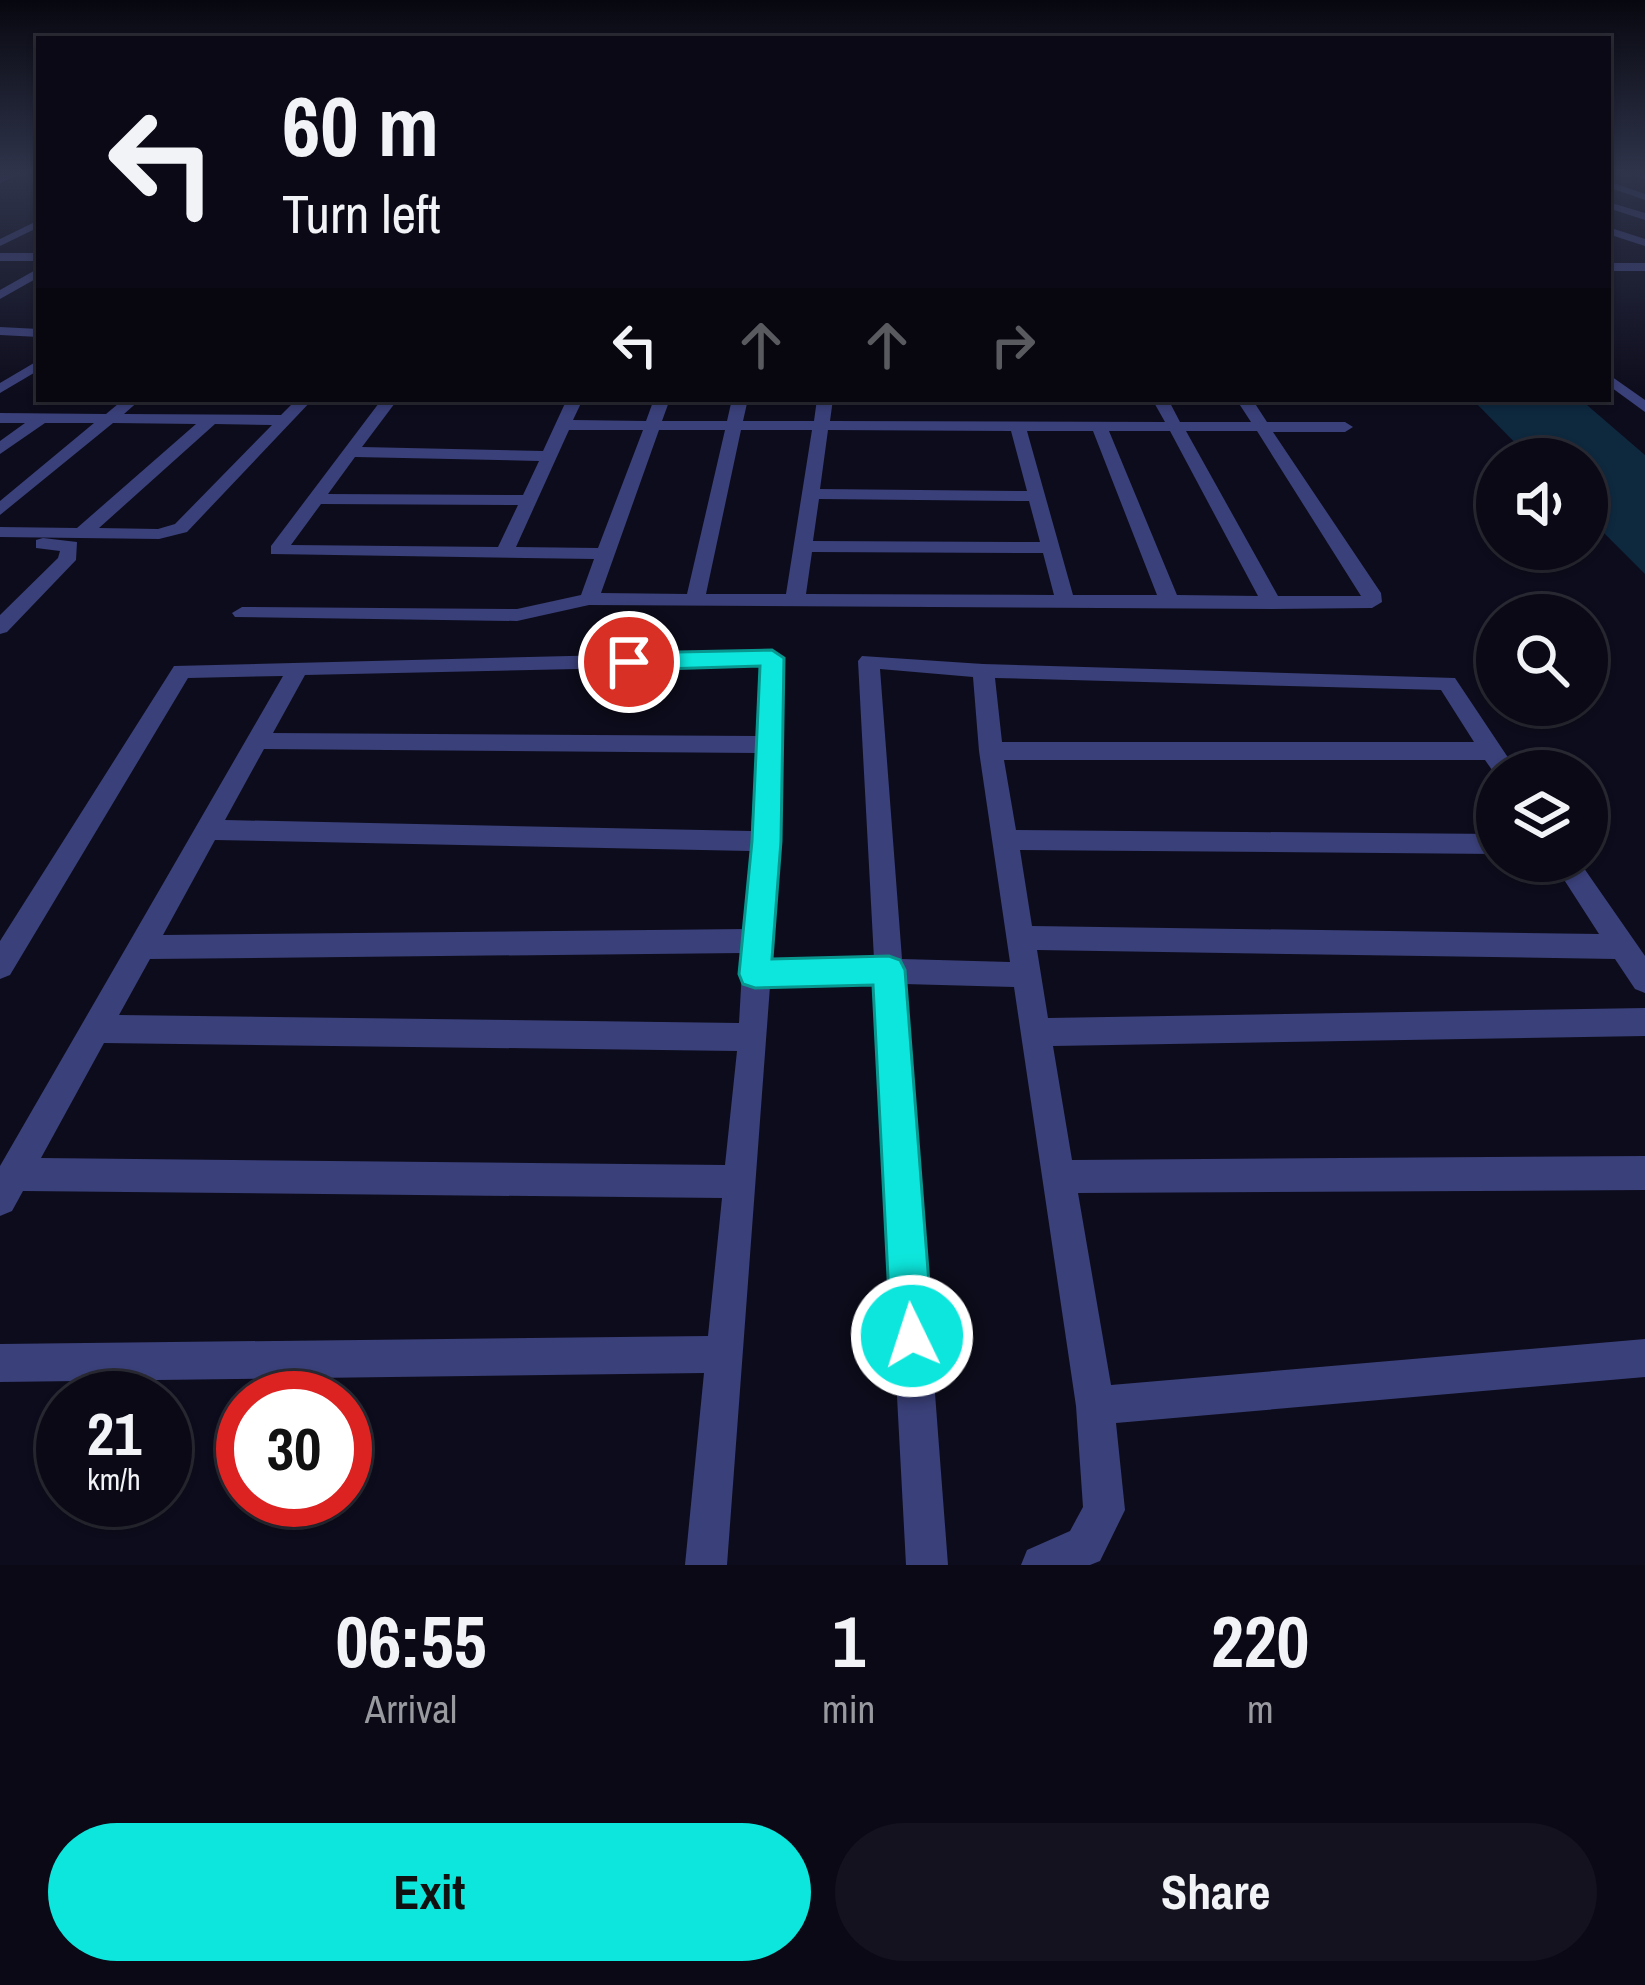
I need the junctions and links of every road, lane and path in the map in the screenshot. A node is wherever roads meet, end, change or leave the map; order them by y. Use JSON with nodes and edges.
{"nodes":[{"id":1,"x":0,"y":256,"type":"edge"},
{"id":2,"x":36,"y":256,"type":"edge"},
{"id":3,"x":1611,"y":267,"type":"edge"},
{"id":4,"x":1645,"y":267,"type":"edge"},
{"id":5,"x":36,"y":274,"type":"edge"},
{"id":6,"x":0,"y":295,"type":"edge"},
{"id":7,"x":36,"y":318,"type":"edge"},
{"id":8,"x":7,"y":332,"type":"edge"},
{"id":9,"x":0,"y":365,"type":"edge"},
{"id":10,"x":36,"y":365,"type":"edge"},
{"id":11,"x":36,"y":366,"type":"edge"},
{"id":12,"x":0,"y":374,"type":"edge"},
{"id":13,"x":20,"y":375,"type":"junction"},
{"id":14,"x":1611,"y":380,"type":"edge"},
{"id":15,"x":0,"y":389,"type":"edge"},
{"id":16,"x":129,"y":402,"type":"edge"},
{"id":17,"x":302,"y":402,"type":"edge"},
{"id":18,"x":388,"y":402,"type":"edge"},
{"id":19,"x":573,"y":402,"type":"edge"},
{"id":20,"x":661,"y":402,"type":"edge"},
{"id":21,"x":739,"y":402,"type":"edge"},
{"id":22,"x":825,"y":402,"type":"edge"},
{"id":23,"x":1161,"y":402,"type":"edge"},
{"id":24,"x":1246,"y":402,"type":"edge"},
{"id":25,"x":1645,"y":407,"type":"edge"},
{"id":26,"x":0,"y":418,"type":"edge"},
{"id":27,"x":110,"y":418,"type":"junction"},
{"id":28,"x":40,"y":419,"type":"junction"},
{"id":29,"x":210,"y":420,"type":"junction"},
{"id":30,"x":286,"y":421,"type":"junction"},
{"id":31,"x":1090,"y":422,"type":"junction"},
{"id":32,"x":562,"y":425,"type":"junction"},
{"id":33,"x":652,"y":425,"type":"junction"},
{"id":34,"x":733,"y":426,"type":"junction"},
{"id":35,"x":821,"y":426,"type":"junction"},
{"id":36,"x":1261,"y":426,"type":"junction"},
{"id":37,"x":1018,"y":427,"type":"junction"},
{"id":38,"x":1173,"y":427,"type":"junction"},
{"id":39,"x":1345,"y":427,"type":"dead end"},
{"id":40,"x":0,"y":449,"type":"edge"},
{"id":41,"x":350,"y":452,"type":"junction"},
{"id":42,"x":549,"y":455,"type":"junction"},
{"id":43,"x":811,"y":494,"type":"junction"},
{"id":44,"x":1036,"y":496,"type":"junction"},
{"id":45,"x":316,"y":499,"type":"junction"},
{"id":46,"x":528,"y":500,"type":"junction"},
{"id":47,"x":0,"y":510,"type":"edge"},
{"id":48,"x":0,"y":532,"type":"edge"},
{"id":49,"x":82,"y":533,"type":"junction"},
{"id":50,"x":0,"y":544,"type":"edge"},
{"id":51,"x":803,"y":546,"type":"junction"},
{"id":52,"x":1050,"y":548,"type":"junction"},
{"id":53,"x":506,"y":552,"type":"junction"},
{"id":54,"x":605,"y":554,"type":"junction"},
{"id":55,"x":590,"y":598,"type":"junction"},
{"id":56,"x":25,"y":600,"type":"junction"},
{"id":57,"x":694,"y":600,"type":"junction"},
{"id":58,"x":1065,"y":600,"type":"junction"},
{"id":59,"x":0,"y":601,"type":"edge"},
{"id":60,"x":795,"y":602,"type":"junction"},
{"id":61,"x":1170,"y":602,"type":"junction"},
{"id":62,"x":1272,"y":603,"type":"junction"},
{"id":63,"x":242,"y":613,"type":"dead end"},
{"id":64,"x":0,"y":627,"type":"edge"},
{"id":65,"x":297,"y":670,"type":"junction"},
{"id":66,"x":983,"y":671,"type":"junction"},
{"id":67,"x":257,"y":741,"type":"junction"},
{"id":68,"x":769,"y":745,"type":"junction"},
{"id":69,"x":1491,"y":750,"type":"edge"},
{"id":70,"x":992,"y":751,"type":"junction"},
{"id":71,"x":1476,"y":761,"type":"edge"},
{"id":72,"x":208,"y":830,"type":"junction"},
{"id":73,"x":1006,"y":840,"type":"junction"},
{"id":74,"x":766,"y":841,"type":"junction"},
{"id":75,"x":1476,"y":844,"type":"edge"},
{"id":76,"x":1579,"y":882,"type":"edge"},
{"id":77,"x":1021,"y":938,"type":"junction"},
{"id":78,"x":138,"y":947,"type":"junction"},
{"id":79,"x":1623,"y":947,"type":"junction"},
{"id":80,"x":755,"y":957,"type":"junction"},
{"id":81,"x":0,"y":966,"type":"edge"},
{"id":82,"x":889,"y":970,"type":"junction"},
{"id":83,"x":1027,"y":975,"type":"junction"},
{"id":84,"x":1645,"y":980,"type":"edge"},
{"id":85,"x":1645,"y":1022,"type":"edge"},
{"id":86,"x":93,"y":1028,"type":"junction"},
{"id":87,"x":1036,"y":1032,"type":"junction"},
{"id":88,"x":753,"y":1037,"type":"junction"},
{"id":89,"x":1645,"y":1173,"type":"edge"},
{"id":90,"x":1059,"y":1177,"type":"junction"},
{"id":91,"x":740,"y":1182,"type":"junction"},
{"id":92,"x":7,"y":1186,"type":"edge"},
{"id":93,"x":725,"y":1354,"type":"junction"},
{"id":94,"x":1645,"y":1358,"type":"edge"},
{"id":95,"x":0,"y":1363,"type":"edge"},
{"id":96,"x":1095,"y":1406,"type":"junction"},
{"id":97,"x":706,"y":1565,"type":"edge"},
{"id":98,"x":926,"y":1565,"type":"edge"},
{"id":99,"x":1042,"y":1565,"type":"edge"}],
"edges":[{"from":1,"to":2,"type":"street"},
{"from":3,"to":4,"type":"street"},
{"from":5,"to":6,"type":"street"},
{"from":7,"to":8,"type":"street"},
{"from":9,"to":10,"type":"street"},
{"from":11,"to":13,"type":"street"},
{"from":12,"to":13,"type":"street"},
{"from":13,"to":15,"type":"street"},
{"from":14,"to":25,"type":"street"},
{"from":16,"to":27,"type":"street"},
{"from":17,"to":30,"type":"street"},
{"from":18,"to":41,"type":"street"},
{"from":19,"to":32,"type":"street"},
{"from":20,"to":33,"type":"street"},
{"from":21,"to":34,"type":"street"},
{"from":22,"to":35,"type":"street"},
{"from":23,"to":38,"type":"street"},
{"from":24,"to":36,"type":"street"},
{"from":26,"to":28,"type":"street"},
{"from":27,"to":28,"type":"street"},
{"from":27,"to":29,"type":"street"},
{"from":27,"to":47,"type":"street"},
{"from":28,"to":40,"type":"street"},
{"from":29,"to":30,"type":"street"},
{"from":29,"to":49,"type":"street"},
{"from":30,"to":49,"type":"street"},
{"from":31,"to":37,"type":"street"},
{"from":31,"to":38,"type":"street"},
{"from":31,"to":61,"type":"street"},
{"from":32,"to":33,"type":"street"},
{"from":32,"to":42,"type":"street"},
{"from":33,"to":34,"type":"street"},
{"from":33,"to":54,"type":"street"},
{"from":34,"to":35,"type":"street"},
{"from":34,"to":57,"type":"street"},
{"from":35,"to":37,"type":"street"},
{"from":35,"to":43,"type":"street"},
{"from":36,"to":38,"type":"street"},
{"from":36,"to":39,"type":"street"},
{"from":36,"to":62,"type":"street"},
{"from":37,"to":44,"type":"street"},
{"from":38,"to":62,"type":"street"},
{"from":41,"to":42,"type":"street"},
{"from":41,"to":45,"type":"street"},
{"from":42,"to":46,"type":"street"},
{"from":43,"to":44,"type":"street"},
{"from":43,"to":51,"type":"street"},
{"from":44,"to":52,"type":"street"},
{"from":45,"to":46,"type":"street"},
{"from":45,"to":53,"type":"street"},
{"from":46,"to":53,"type":"street"},
{"from":48,"to":49,"type":"street"},
{"from":50,"to":56,"type":"street"},
{"from":51,"to":52,"type":"street"},
{"from":51,"to":60,"type":"street"},
{"from":52,"to":58,"type":"street"},
{"from":53,"to":54,"type":"street"},
{"from":54,"to":55,"type":"street"},
{"from":55,"to":57,"type":"street"},
{"from":55,"to":63,"type":"street"},
{"from":56,"to":59,"type":"street"},
{"from":56,"to":64,"type":"street"},
{"from":57,"to":60,"type":"street"},
{"from":58,"to":60,"type":"street"},
{"from":58,"to":61,"type":"street"},
{"from":61,"to":62,"type":"street"},
{"from":65,"to":67,"type":"street"},
{"from":65,"to":68,"type":"street"},
{"from":65,"to":81,"type":"street"},
{"from":66,"to":69,"type":"street"},
{"from":66,"to":70,"type":"street"},
{"from":66,"to":82,"type":"street"},
{"from":67,"to":68,"type":"street"},
{"from":67,"to":72,"type":"street"},
{"from":68,"to":74,"type":"street"},
{"from":70,"to":71,"type":"street"},
{"from":70,"to":73,"type":"street"},
{"from":72,"to":74,"type":"street"},
{"from":72,"to":78,"type":"street"},
{"from":73,"to":75,"type":"street"},
{"from":73,"to":77,"type":"street"},
{"from":74,"to":80,"type":"street"},
{"from":76,"to":79,"type":"street"},
{"from":77,"to":79,"type":"street"},
{"from":77,"to":83,"type":"street"},
{"from":78,"to":80,"type":"street"},
{"from":78,"to":86,"type":"street"},
{"from":79,"to":84,"type":"street"},
{"from":80,"to":82,"type":"street"},
{"from":80,"to":88,"type":"street"},
{"from":82,"to":83,"type":"street"},
{"from":82,"to":98,"type":"street"},
{"from":83,"to":87,"type":"street"},
{"from":85,"to":87,"type":"street"},
{"from":86,"to":88,"type":"street"},
{"from":86,"to":92,"type":"street"},
{"from":87,"to":90,"type":"street"},
{"from":88,"to":91,"type":"street"},
{"from":89,"to":90,"type":"street"},
{"from":90,"to":96,"type":"street"},
{"from":91,"to":92,"type":"street"},
{"from":91,"to":93,"type":"street"},
{"from":93,"to":95,"type":"street"},
{"from":93,"to":97,"type":"street"},
{"from":94,"to":96,"type":"street"},
{"from":96,"to":99,"type":"street"}]}
